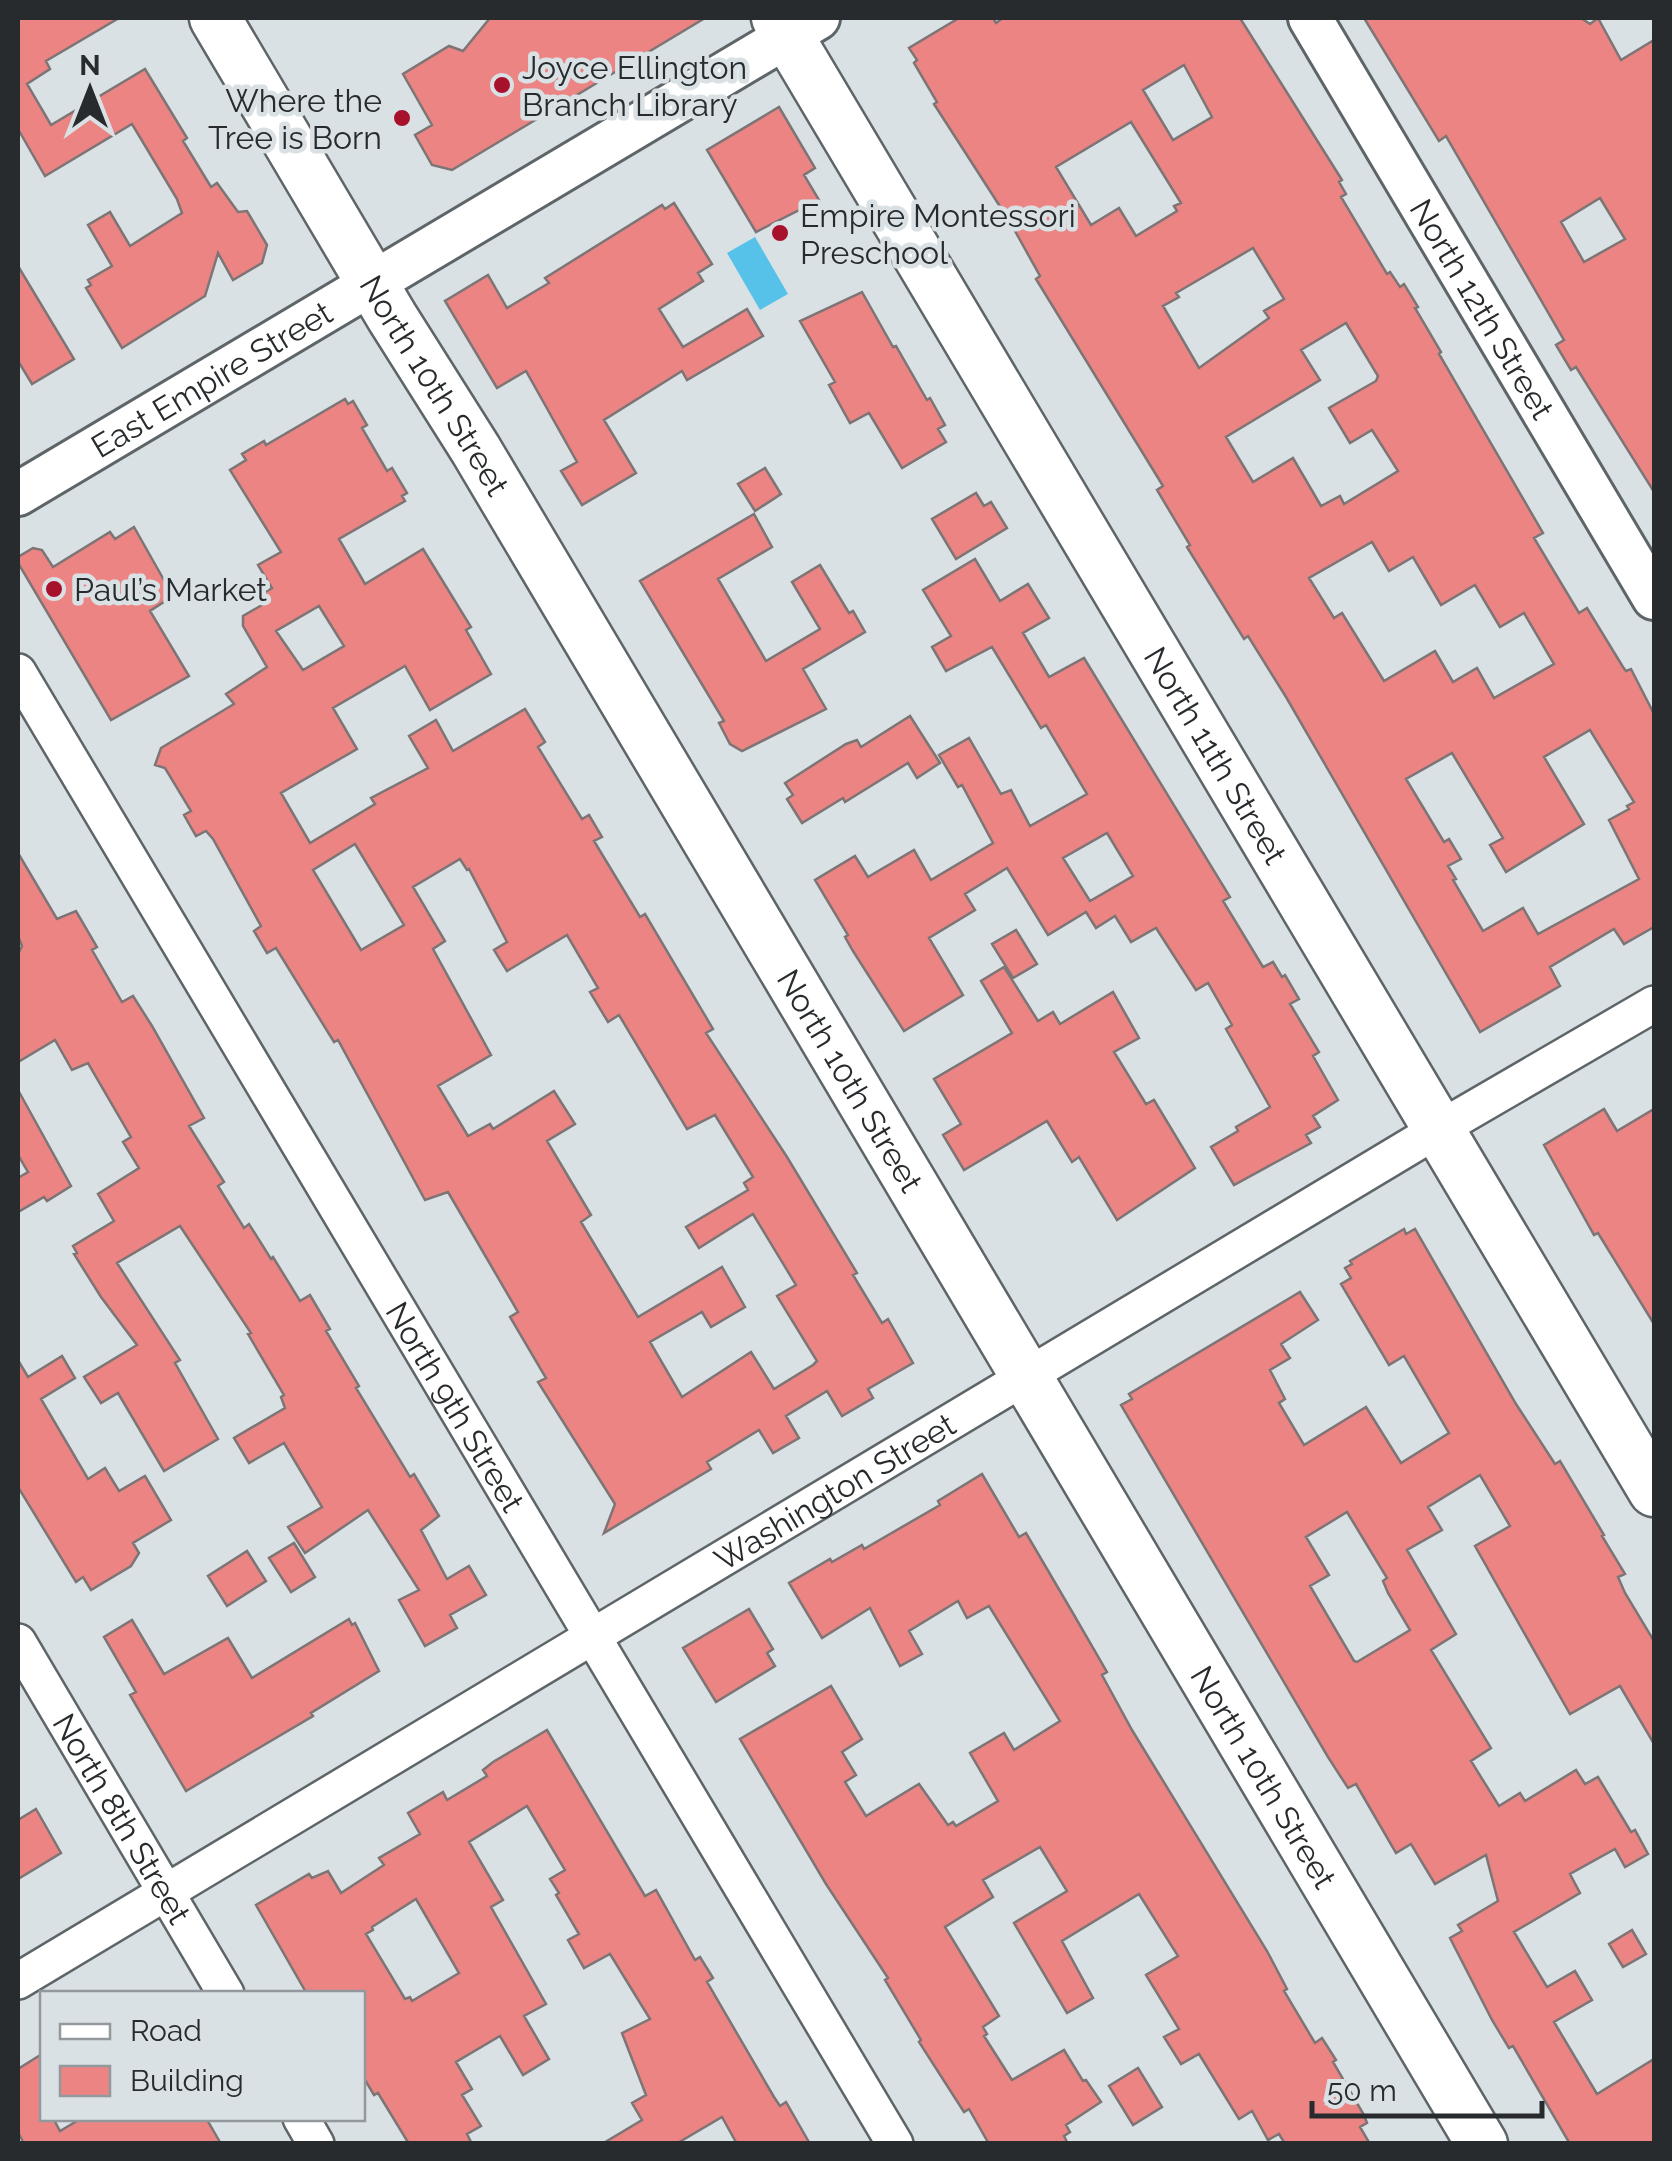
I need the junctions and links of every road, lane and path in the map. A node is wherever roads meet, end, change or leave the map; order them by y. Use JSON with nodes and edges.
{"nodes":[{"id":1,"x":215,"y":18,"type":"edge"},
{"id":2,"x":1310,"y":18,"type":"edge"},
{"id":3,"x":794,"y":23,"type":"edge"},
{"id":4,"x":372,"y":282,"type":"junction"},
{"id":5,"x":18,"y":494,"type":"edge"},
{"id":6,"x":1654,"y":598,"type":"edge"},
{"id":7,"x":18,"y":672,"type":"edge"},
{"id":8,"x":1654,"y":1004,"type":"edge"},
{"id":9,"x":1439,"y":1129,"type":"junction"},
{"id":10,"x":1025,"y":1378,"type":"junction"},
{"id":11,"x":1654,"y":1491,"type":"edge"},
{"id":12,"x":594,"y":1635,"type":"junction"},
{"id":13,"x":18,"y":1642,"type":"edge"},
{"id":14,"x":166,"y":1891,"type":"junction"},
{"id":15,"x":18,"y":1981,"type":"edge"},
{"id":16,"x":224,"y":1991,"type":"edge"},
{"id":17,"x":303,"y":2121,"type":"edge"},
{"id":18,"x":316,"y":2144,"type":"edge"},
{"id":19,"x":895,"y":2144,"type":"edge"},
{"id":20,"x":1482,"y":2144,"type":"edge"}],
"edges":[{"from":1,"to":4,"type":"main road","name":"North 10th Street"},
{"from":2,"to":6,"type":"street","name":"North 12th Street"},
{"from":3,"to":4,"type":"street","name":"East Empire Street"},
{"from":3,"to":9,"type":"main road","name":"North 11th Street"},
{"from":4,"to":5,"type":"street","name":"East Empire Street"},
{"from":4,"to":10,"type":"main road","name":"North 10th Street"},
{"from":7,"to":12,"type":"street","name":"North 9th Street"},
{"from":8,"to":9,"type":"street","name":"Washington Street"},
{"from":9,"to":10,"type":"street","name":"Washington Street"},
{"from":9,"to":11,"type":"main road","name":"North 11th Street"},
{"from":10,"to":12,"type":"street","name":"Washington Street"},
{"from":10,"to":20,"type":"main road","name":"North 10th Street"},
{"from":12,"to":14,"type":"street","name":"Washington Street"},
{"from":12,"to":19,"type":"street","name":"North 9th Street"},
{"from":13,"to":14,"type":"street","name":"North 8th Street"},
{"from":14,"to":15,"type":"street","name":"Washington Street"},
{"from":14,"to":16,"type":"street","name":"North 8th Street"},
{"from":17,"to":18,"type":"street"}]}
